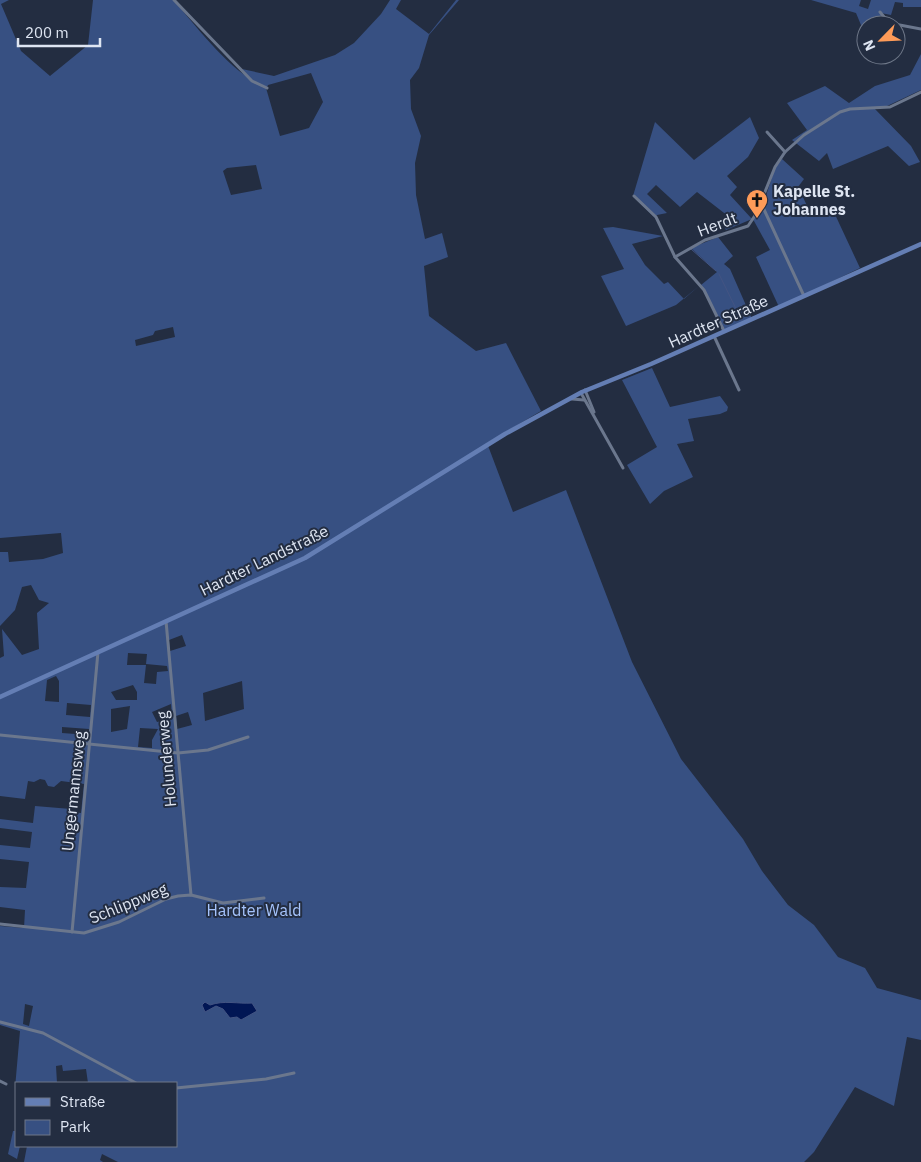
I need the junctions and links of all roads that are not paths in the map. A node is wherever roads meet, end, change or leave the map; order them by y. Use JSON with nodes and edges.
{"nodes":[{"id":1,"x":174,"y":0,"type":"edge"},
{"id":2,"x":880,"y":12,"type":"dead end"},
{"id":3,"x":921,"y":29,"type":"edge"},
{"id":4,"x":267,"y":88,"type":"dead end"},
{"id":5,"x":921,"y":92,"type":"edge"},
{"id":6,"x":768,"y":132,"type":"dead end"},
{"id":7,"x":785,"y":152,"type":"junction"},
{"id":8,"x":634,"y":196,"type":"dead end"},
{"id":9,"x":761,"y":203,"type":"junction"},
{"id":10,"x":921,"y":244,"type":"edge"},
{"id":11,"x":674,"y":257,"type":"junction"},
{"id":12,"x":805,"y":296,"type":"junction"},
{"id":13,"x":724,"y":332,"type":"junction"},
{"id":14,"x":714,"y":336,"type":"junction"},
{"id":15,"x":739,"y":390,"type":"dead end"},
{"id":16,"x":583,"y":391,"type":"junction"},
{"id":17,"x":568,"y":399,"type":"junction"},
{"id":18,"x":584,"y":400,"type":"junction"},
{"id":19,"x":596,"y":418,"type":"junction"},
{"id":20,"x":527,"y":422,"type":"joint"},
{"id":21,"x":623,"y":468,"type":"dead end"},
{"id":22,"x":166,"y":621,"type":"junction"},
{"id":23,"x":98,"y":652,"type":"junction"},
{"id":24,"x":0,"y":697,"type":"edge"},
{"id":25,"x":0,"y":736,"type":"edge"},
{"id":26,"x":248,"y":738,"type":"dead end"},
{"id":27,"x":90,"y":744,"type":"junction"},
{"id":28,"x":178,"y":752,"type":"junction"},
{"id":29,"x":191,"y":895,"type":"junction"},
{"id":30,"x":264,"y":898,"type":"dead end"},
{"id":31,"x":0,"y":924,"type":"edge"},
{"id":32,"x":72,"y":932,"type":"junction"},
{"id":33,"x":0,"y":1022,"type":"edge"},
{"id":34,"x":294,"y":1074,"type":"dead end"},
{"id":35,"x":0,"y":1081,"type":"edge"},
{"id":36,"x":134,"y":1082,"type":"edge"},
{"id":37,"x":6,"y":1084,"type":"dead end"},
{"id":38,"x":178,"y":1088,"type":"edge"}],
"edges":[{"from":1,"to":4,"type":"street"},
{"from":2,"to":3,"type":"street"},
{"from":5,"to":7,"type":"street","name":"Herdt"},
{"from":6,"to":7,"type":"street"},
{"from":7,"to":9,"type":"street","name":"Herdt"},
{"from":8,"to":11,"type":"street"},
{"from":9,"to":11,"type":"street","name":"Herdt"},
{"from":9,"to":12,"type":"street"},
{"from":10,"to":12,"type":"main road","name":"Hardter Straße"},
{"from":11,"to":13,"type":"street"},
{"from":12,"to":13,"type":"main road","name":"Hardter Straße"},
{"from":13,"to":14,"type":"main road","name":"Hardter Straße"},
{"from":14,"to":15,"type":"street"},
{"from":14,"to":16,"type":"main road","name":"Hardter Straße"},
{"from":16,"to":17,"type":"main road","name":"Hardter Straße"},
{"from":16,"to":18,"type":"street"},
{"from":16,"to":19,"type":"street"},
{"from":17,"to":18,"type":"street"},
{"from":17,"to":20,"type":"main road","name":"Hardter Straße"},
{"from":18,"to":19,"type":"street"},
{"from":19,"to":21,"type":"street"},
{"from":20,"to":22,"type":"main road","name":"Hardter Landstraße"},
{"from":22,"to":23,"type":"main road","name":"Hardter Landstraße"},
{"from":22,"to":28,"type":"street","name":"Holunderweg"},
{"from":23,"to":24,"type":"main road","name":"Hardter Landstraße"},
{"from":23,"to":27,"type":"street","name":"Ungermannsweg"},
{"from":25,"to":27,"type":"street"},
{"from":26,"to":28,"type":"street"},
{"from":27,"to":28,"type":"street"},
{"from":27,"to":32,"type":"street","name":"Ungermannsweg"},
{"from":28,"to":29,"type":"street","name":"Holunderweg"},
{"from":29,"to":30,"type":"street","name":"Schlippweg"},
{"from":29,"to":32,"type":"street","name":"Schlippweg"},
{"from":31,"to":32,"type":"street","name":"Schlippweg"},
{"from":33,"to":36,"type":"street"},
{"from":34,"to":38,"type":"street"},
{"from":35,"to":37,"type":"street"}]}
